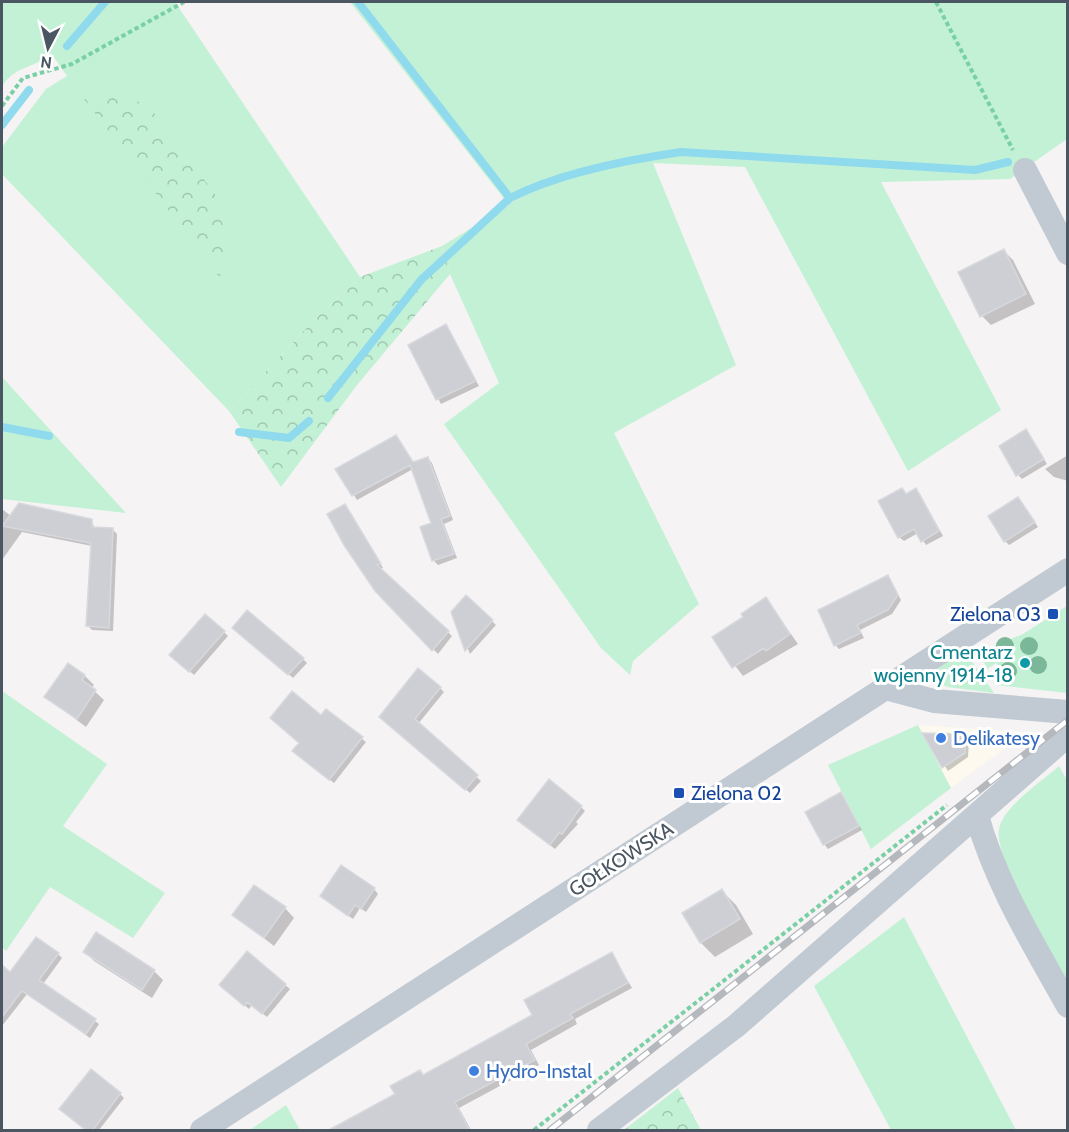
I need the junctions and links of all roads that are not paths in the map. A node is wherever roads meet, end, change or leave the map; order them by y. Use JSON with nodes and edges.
{"nodes":[{"id":1,"x":1025,"y":170,"type":"road end"},
{"id":2,"x":1068,"y":253,"type":"edge"},
{"id":3,"x":1068,"y":570,"type":"edge"},
{"id":4,"x":885,"y":688,"type":"junction"},
{"id":5,"x":1068,"y":712,"type":"edge"},
{"id":6,"x":1068,"y":735,"type":"edge"},
{"id":7,"x":977,"y":816,"type":"junction"},
{"id":8,"x":1068,"y":1006,"type":"edge"},
{"id":9,"x":202,"y":1131,"type":"edge"},
{"id":10,"x":599,"y":1131,"type":"edge"}],
"edges":[{"from":1,"to":2,"type":"street"},
{"from":3,"to":4,"type":"street","name":"GOŁKOWSKA"},
{"from":4,"to":5,"type":"street"},
{"from":4,"to":9,"type":"street","name":"GOŁKOWSKA"},
{"from":6,"to":7,"type":"street"},
{"from":7,"to":8,"type":"street"},
{"from":7,"to":10,"type":"street"}]}
